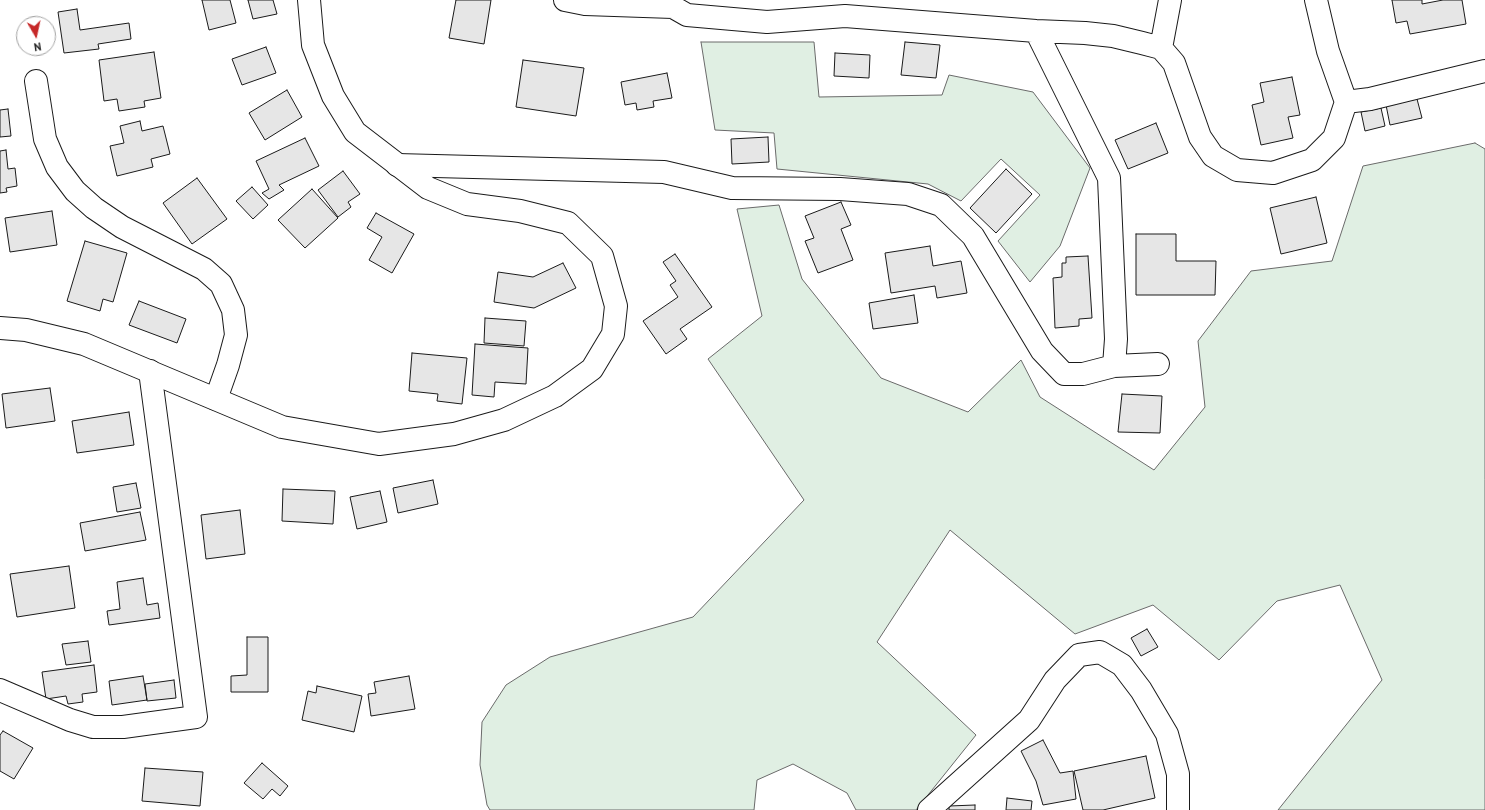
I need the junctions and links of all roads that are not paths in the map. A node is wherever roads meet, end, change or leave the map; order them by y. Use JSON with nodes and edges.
{"nodes":[{"id":1,"x":308,"y":0,"type":"edge"},
{"id":2,"x":565,"y":0,"type":"edge"},
{"id":3,"x":1170,"y":0,"type":"edge"},
{"id":4,"x":1316,"y":0,"type":"edge"},
{"id":5,"x":673,"y":4,"type":"edge"},
{"id":6,"x":1036,"y":31,"type":"junction"},
{"id":7,"x":1161,"y":48,"type":"junction"},
{"id":8,"x":1485,"y":71,"type":"edge"},
{"id":9,"x":36,"y":81,"type":"dead end"},
{"id":10,"x":1346,"y":102,"type":"junction"},
{"id":11,"x":397,"y":166,"type":"junction"},
{"id":12,"x":0,"y":328,"type":"edge"},
{"id":13,"x":1158,"y":364,"type":"dead end"},
{"id":14,"x":1114,"y":366,"type":"junction"},
{"id":15,"x":150,"y":372,"type":"junction"},
{"id":16,"x":216,"y":399,"type":"junction"},
{"id":17,"x":0,"y":690,"type":"edge"},
{"id":18,"x":929,"y":810,"type":"edge"},
{"id":19,"x":1178,"y":810,"type":"edge"}],
"edges":[{"from":1,"to":11,"type":"street"},
{"from":2,"to":5,"type":"street"},
{"from":3,"to":7,"type":"street"},
{"from":4,"to":10,"type":"street"},
{"from":5,"to":6,"type":"street"},
{"from":6,"to":7,"type":"street"},
{"from":6,"to":14,"type":"street"},
{"from":7,"to":10,"type":"street"},
{"from":8,"to":10,"type":"street"},
{"from":9,"to":16,"type":"street"},
{"from":11,"to":14,"type":"street"},
{"from":11,"to":16,"type":"street"},
{"from":12,"to":15,"type":"street"},
{"from":13,"to":14,"type":"street"},
{"from":15,"to":16,"type":"street"},
{"from":15,"to":17,"type":"street"},
{"from":18,"to":19,"type":"street"}]}
